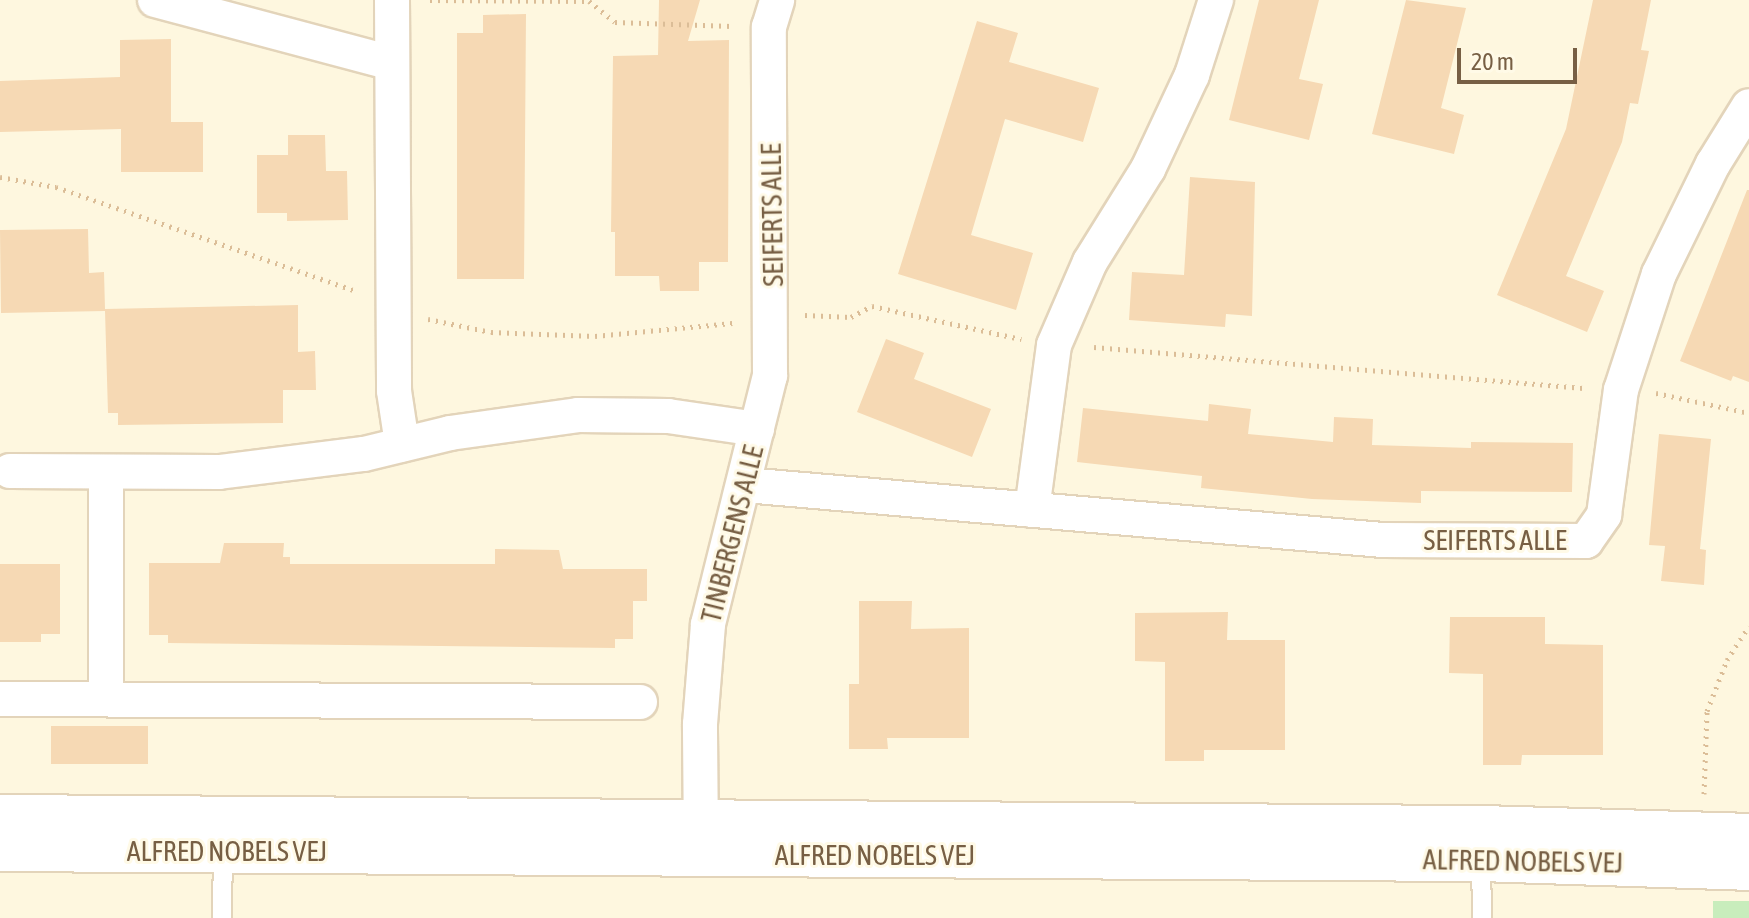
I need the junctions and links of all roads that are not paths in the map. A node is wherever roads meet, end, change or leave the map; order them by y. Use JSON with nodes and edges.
{"nodes":[{"id":1,"x":155,"y":0,"type":"edge"},
{"id":2,"x":392,"y":0,"type":"edge"},
{"id":3,"x":1216,"y":0,"type":"edge"},
{"id":4,"x":773,"y":13,"type":"edge"},
{"id":5,"x":391,"y":63,"type":"junction"},
{"id":6,"x":1749,"y":106,"type":"edge"},
{"id":7,"x":757,"y":429,"type":"junction"},
{"id":8,"x":402,"y":444,"type":"junction"},
{"id":9,"x":10,"y":471,"type":"dead end"},
{"id":10,"x":106,"y":473,"type":"junction"},
{"id":11,"x":745,"y":485,"type":"junction"},
{"id":12,"x":1032,"y":510,"type":"junction"},
{"id":13,"x":0,"y":699,"type":"edge"},
{"id":14,"x":106,"y":699,"type":"junction"},
{"id":15,"x":640,"y":702,"type":"dead end"},
{"id":16,"x":0,"y":816,"type":"edge"},
{"id":17,"x":223,"y":835,"type":"junction"},
{"id":18,"x":1749,"y":835,"type":"edge"},
{"id":19,"x":701,"y":838,"type":"junction"},
{"id":20,"x":1482,"y":844,"type":"junction"},
{"id":21,"x":0,"y":850,"type":"edge"},
{"id":22,"x":1749,"y":869,"type":"edge"},
{"id":23,"x":222,"y":918,"type":"edge"},
{"id":24,"x":1482,"y":918,"type":"edge"}],
"edges":[{"from":1,"to":5,"type":"street"},
{"from":2,"to":5,"type":"street"},
{"from":3,"to":12,"type":"street"},
{"from":4,"to":7,"type":"street","name":"SEIFERTS ALLE"},
{"from":5,"to":8,"type":"street"},
{"from":6,"to":12,"type":"street","name":"SEIFERTS ALLE"},
{"from":7,"to":8,"type":"street","name":"TINBERGENS ALLE"},
{"from":7,"to":11,"type":"street","name":"TINBERGENS ALLE"},
{"from":8,"to":10,"type":"street","name":"TINBERGENS ALLE"},
{"from":9,"to":10,"type":"street","name":"TINBERGENS ALLE"},
{"from":10,"to":14,"type":"street"},
{"from":11,"to":12,"type":"street","name":"SEIFERTS ALLE"},
{"from":11,"to":19,"type":"street","name":"TINBERGENS ALLE"},
{"from":13,"to":14,"type":"street"},
{"from":14,"to":15,"type":"street"},
{"from":16,"to":17,"type":"street","name":"ALFRED NOBELS VEJ"},
{"from":17,"to":19,"type":"street","name":"ALFRED NOBELS VEJ"},
{"from":17,"to":21,"type":"street","name":"ALFRED NOBELS VEJ"},
{"from":17,"to":23,"type":"lane"},
{"from":18,"to":20,"type":"street","name":"ALFRED NOBELS VEJ"},
{"from":19,"to":20,"type":"street","name":"ALFRED NOBELS VEJ"},
{"from":20,"to":22,"type":"street","name":"ALFRED NOBELS VEJ"},
{"from":20,"to":24,"type":"lane"}]}
